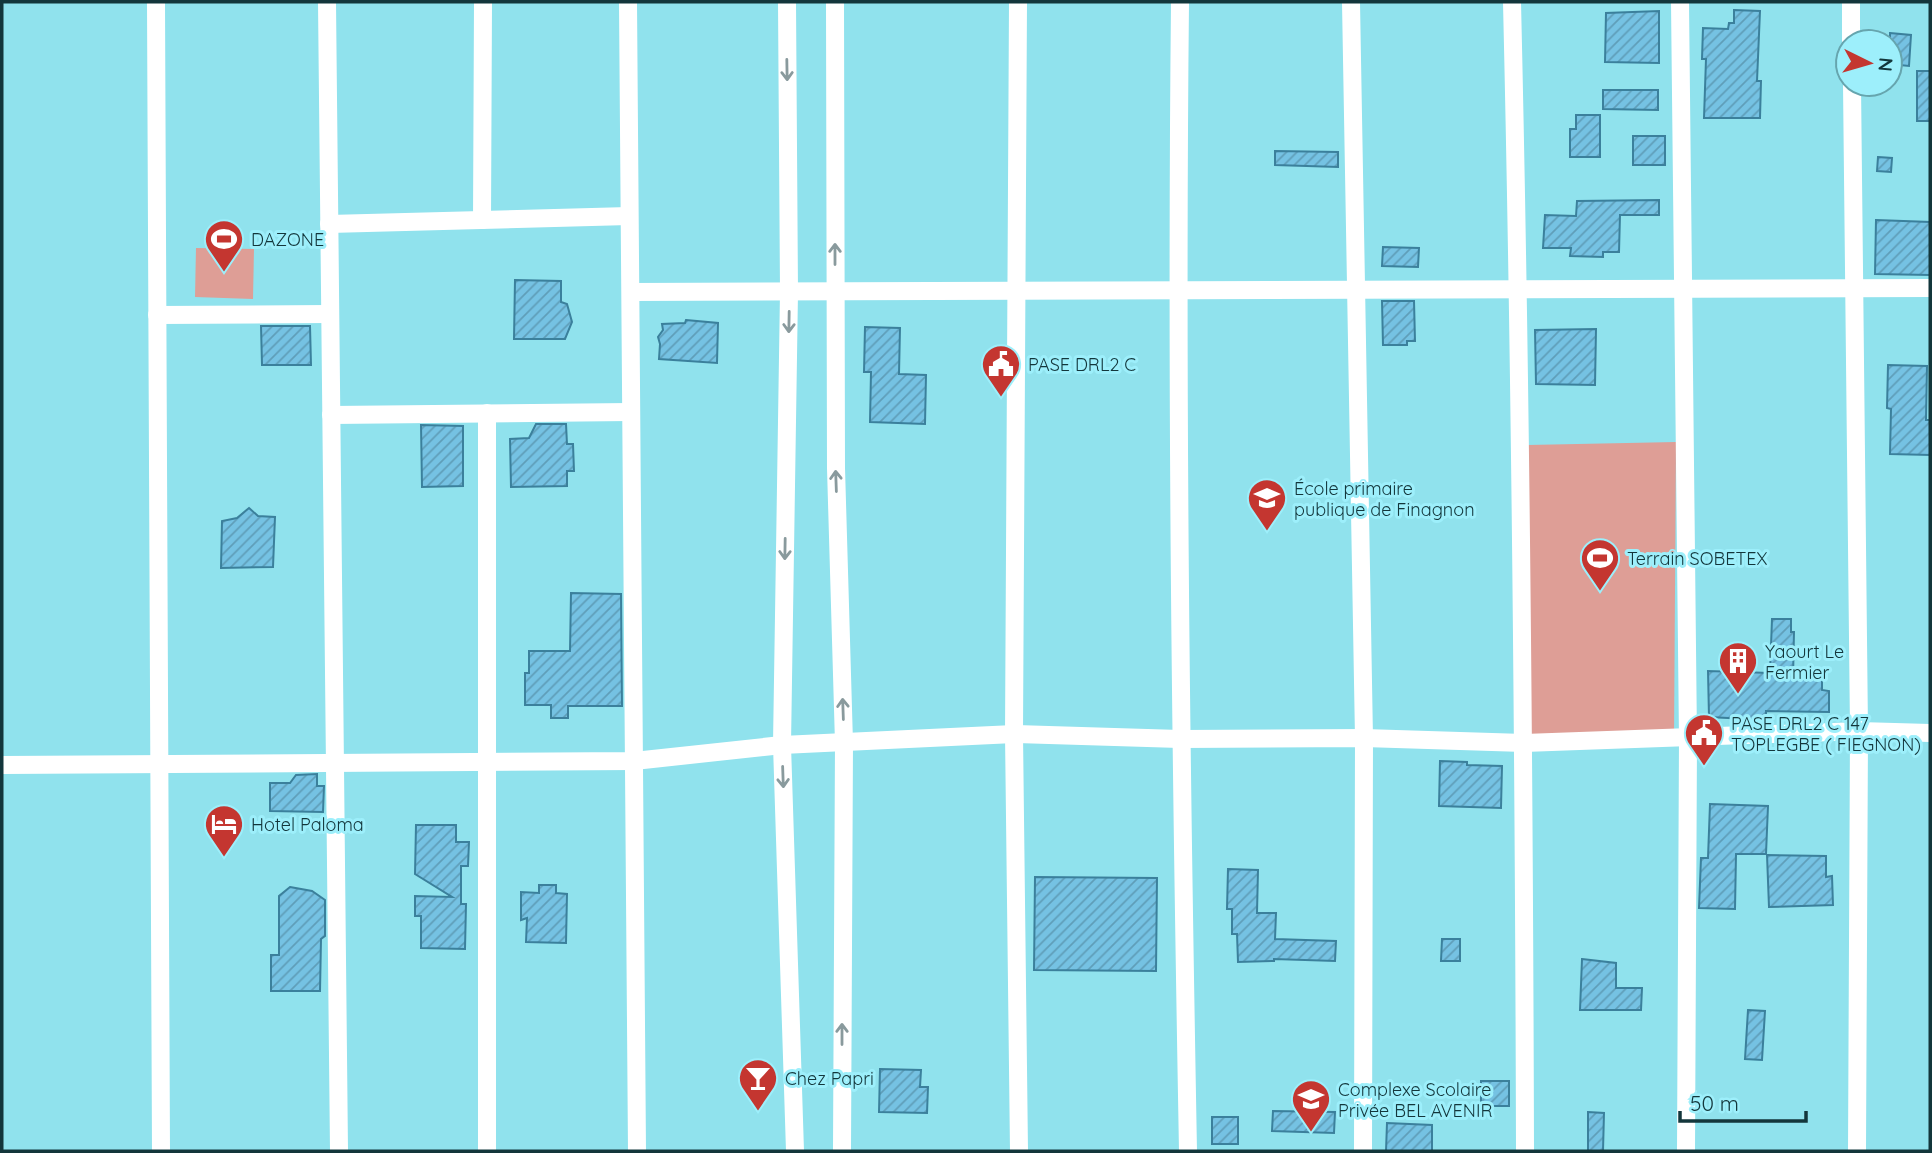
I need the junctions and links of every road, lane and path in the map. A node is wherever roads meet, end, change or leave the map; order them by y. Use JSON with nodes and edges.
{"nodes":[{"id":1,"x":156,"y":2,"type":"edge"},
{"id":2,"x":327,"y":2,"type":"edge"},
{"id":3,"x":483,"y":2,"type":"edge"},
{"id":4,"x":628,"y":2,"type":"edge"},
{"id":5,"x":787,"y":2,"type":"edge"},
{"id":6,"x":835,"y":2,"type":"edge"},
{"id":7,"x":1018,"y":2,"type":"edge"},
{"id":8,"x":1180,"y":2,"type":"edge"},
{"id":9,"x":1351,"y":2,"type":"edge"},
{"id":10,"x":1512,"y":2,"type":"edge"},
{"id":11,"x":1679,"y":2,"type":"edge"},
{"id":12,"x":1851,"y":2,"type":"edge"},
{"id":13,"x":1852,"y":28,"type":"edge"},
{"id":14,"x":1852,"y":98,"type":"edge"},
{"id":15,"x":629,"y":216,"type":"junction"},
{"id":16,"x":482,"y":220,"type":"junction"},
{"id":17,"x":329,"y":224,"type":"junction"},
{"id":18,"x":1853,"y":288,"type":"junction"},
{"id":19,"x":1930,"y":288,"type":"edge"},
{"id":20,"x":1519,"y":289,"type":"junction"},
{"id":21,"x":1684,"y":289,"type":"junction"},
{"id":22,"x":1178,"y":290,"type":"junction"},
{"id":23,"x":1356,"y":290,"type":"junction"},
{"id":24,"x":835,"y":291,"type":"junction"},
{"id":25,"x":1017,"y":291,"type":"junction"},
{"id":26,"x":632,"y":292,"type":"junction"},
{"id":27,"x":789,"y":292,"type":"junction"},
{"id":28,"x":330,"y":314,"type":"junction"},
{"id":29,"x":157,"y":316,"type":"junction"},
{"id":30,"x":631,"y":412,"type":"junction"},
{"id":31,"x":487,"y":413,"type":"junction"},
{"id":32,"x":331,"y":415,"type":"junction"},
{"id":33,"x":1859,"y":732,"type":"junction"},
{"id":34,"x":1930,"y":733,"type":"edge"},
{"id":35,"x":1014,"y":734,"type":"junction"},
{"id":36,"x":1364,"y":738,"type":"junction"},
{"id":37,"x":1180,"y":739,"type":"junction"},
{"id":38,"x":1688,"y":739,"type":"junction"},
{"id":39,"x":1524,"y":743,"type":"junction"},
{"id":40,"x":844,"y":744,"type":"junction"},
{"id":41,"x":782,"y":745,"type":"junction"},
{"id":42,"x":634,"y":761,"type":"junction"},
{"id":43,"x":487,"y":762,"type":"junction"},
{"id":44,"x":335,"y":763,"type":"junction"},
{"id":45,"x":159,"y":764,"type":"junction"},
{"id":46,"x":2,"y":765,"type":"edge"},
{"id":47,"x":161,"y":1151,"type":"edge"},
{"id":48,"x":338,"y":1151,"type":"edge"},
{"id":49,"x":487,"y":1151,"type":"edge"},
{"id":50,"x":637,"y":1151,"type":"edge"},
{"id":51,"x":795,"y":1151,"type":"edge"},
{"id":52,"x":842,"y":1151,"type":"edge"},
{"id":53,"x":1019,"y":1151,"type":"edge"},
{"id":54,"x":1188,"y":1151,"type":"edge"},
{"id":55,"x":1363,"y":1151,"type":"edge"},
{"id":56,"x":1525,"y":1151,"type":"edge"},
{"id":57,"x":1686,"y":1151,"type":"edge"},
{"id":58,"x":1857,"y":1151,"type":"edge"}],
"edges":[{"from":1,"to":29,"type":"street"},
{"from":2,"to":17,"type":"street"},
{"from":3,"to":16,"type":"street"},
{"from":4,"to":15,"type":"street"},
{"from":5,"to":27,"type":"street","one_way":true},
{"from":24,"to":6,"type":"street","one_way":true},
{"from":7,"to":25,"type":"street"},
{"from":8,"to":22,"type":"street"},
{"from":9,"to":23,"type":"street"},
{"from":10,"to":20,"type":"street"},
{"from":11,"to":21,"type":"street"},
{"from":12,"to":13,"type":"street"},
{"from":14,"to":18,"type":"street"},
{"from":15,"to":16,"type":"street"},
{"from":15,"to":26,"type":"street"},
{"from":16,"to":17,"type":"street"},
{"from":17,"to":28,"type":"street"},
{"from":18,"to":19,"type":"street"},
{"from":18,"to":21,"type":"street"},
{"from":18,"to":33,"type":"street"},
{"from":20,"to":21,"type":"street"},
{"from":20,"to":23,"type":"street"},
{"from":20,"to":39,"type":"street"},
{"from":21,"to":38,"type":"street"},
{"from":22,"to":23,"type":"street"},
{"from":22,"to":25,"type":"street"},
{"from":22,"to":37,"type":"street"},
{"from":23,"to":36,"type":"street"},
{"from":24,"to":25,"type":"street"},
{"from":24,"to":27,"type":"street"},
{"from":40,"to":24,"type":"street","one_way":true},
{"from":25,"to":35,"type":"street"},
{"from":26,"to":27,"type":"street"},
{"from":26,"to":30,"type":"street"},
{"from":27,"to":41,"type":"street","one_way":true},
{"from":28,"to":29,"type":"street"},
{"from":28,"to":32,"type":"street"},
{"from":29,"to":45,"type":"street"},
{"from":30,"to":31,"type":"street"},
{"from":30,"to":42,"type":"street"},
{"from":31,"to":32,"type":"street"},
{"from":31,"to":43,"type":"street"},
{"from":32,"to":44,"type":"street"},
{"from":33,"to":34,"type":"street"},
{"from":33,"to":38,"type":"street"},
{"from":33,"to":58,"type":"street"},
{"from":35,"to":37,"type":"street"},
{"from":35,"to":40,"type":"street"},
{"from":35,"to":53,"type":"street"},
{"from":36,"to":37,"type":"street"},
{"from":36,"to":39,"type":"street"},
{"from":36,"to":55,"type":"street"},
{"from":37,"to":54,"type":"street"},
{"from":38,"to":39,"type":"street"},
{"from":38,"to":57,"type":"street"},
{"from":39,"to":56,"type":"street"},
{"from":40,"to":41,"type":"street"},
{"from":52,"to":40,"type":"street","one_way":true},
{"from":41,"to":42,"type":"street"},
{"from":41,"to":51,"type":"street","one_way":true},
{"from":42,"to":43,"type":"street"},
{"from":42,"to":50,"type":"street"},
{"from":43,"to":44,"type":"street"},
{"from":43,"to":49,"type":"street"},
{"from":44,"to":45,"type":"street"},
{"from":44,"to":48,"type":"street"},
{"from":45,"to":46,"type":"street"},
{"from":45,"to":47,"type":"street"}]}
